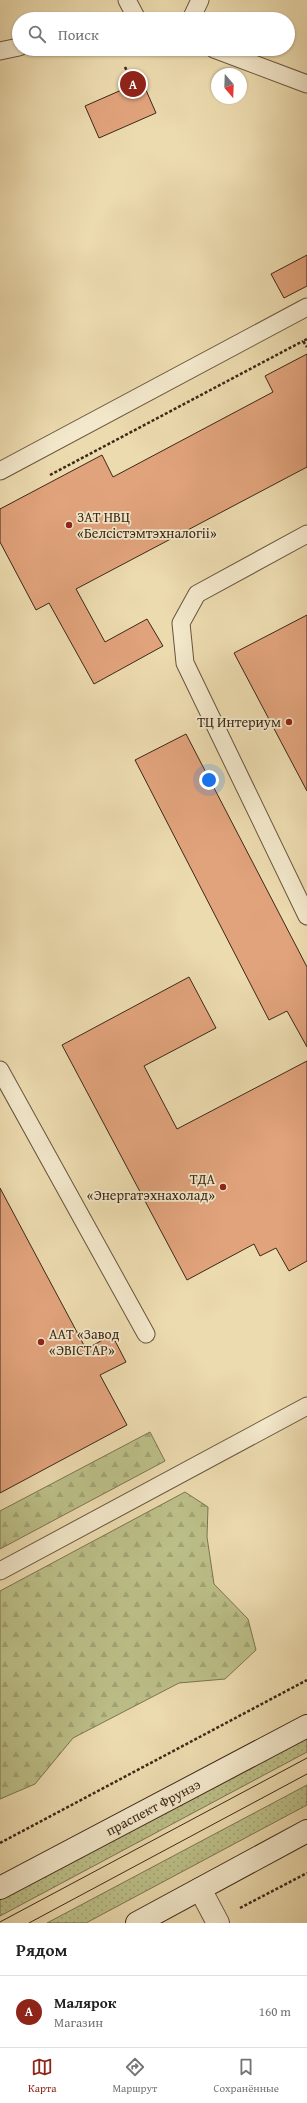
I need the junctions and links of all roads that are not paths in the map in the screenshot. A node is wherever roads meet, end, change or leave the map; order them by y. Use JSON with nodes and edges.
{"nodes":[{"id":1,"x":127,"y":0,"type":"edge"},
{"id":2,"x":200,"y":0,"type":"edge"},
{"id":3,"x":133,"y":12,"type":"edge"},
{"id":4,"x":194,"y":12,"type":"edge"},
{"id":5,"x":12,"y":48,"type":"edge"},
{"id":6,"x":0,"y":51,"type":"edge"},
{"id":7,"x":233,"y":56,"type":"edge"},
{"id":8,"x":307,"y":84,"type":"edge"},
{"id":9,"x":307,"y":307,"type":"edge"},
{"id":10,"x":0,"y":471,"type":"edge"},
{"id":11,"x":307,"y":534,"type":"edge"},
{"id":12,"x":307,"y":916,"type":"edge"},
{"id":13,"x":0,"y":1070,"type":"edge"},
{"id":14,"x":146,"y":1334,"type":"dead end"},
{"id":15,"x":307,"y":1406,"type":"edge"},
{"id":16,"x":0,"y":1571,"type":"edge"},
{"id":17,"x":307,"y":1726,"type":"edge"},
{"id":18,"x":307,"y":1831,"type":"edge"},
{"id":19,"x":0,"y":1888,"type":"edge"},
{"id":20,"x":200,"y":1889,"type":"junction"},
{"id":21,"x":217,"y":1922,"type":"edge"},
{"id":22,"x":137,"y":1923,"type":"edge"}],
"edges":[{"from":1,"to":3,"type":"lane"},
{"from":2,"to":4,"type":"lane"},
{"from":5,"to":6,"type":"lane"},
{"from":7,"to":8,"type":"lane"},
{"from":9,"to":10,"type":"lane"},
{"from":11,"to":12,"type":"lane"},
{"from":13,"to":14,"type":"lane"},
{"from":15,"to":16,"type":"lane"},
{"from":17,"to":19,"type":"main road","name":"праспект Фрунзэ"},
{"from":18,"to":20,"type":"main road"},
{"from":20,"to":21,"type":"main road"},
{"from":20,"to":22,"type":"main road"}]}
